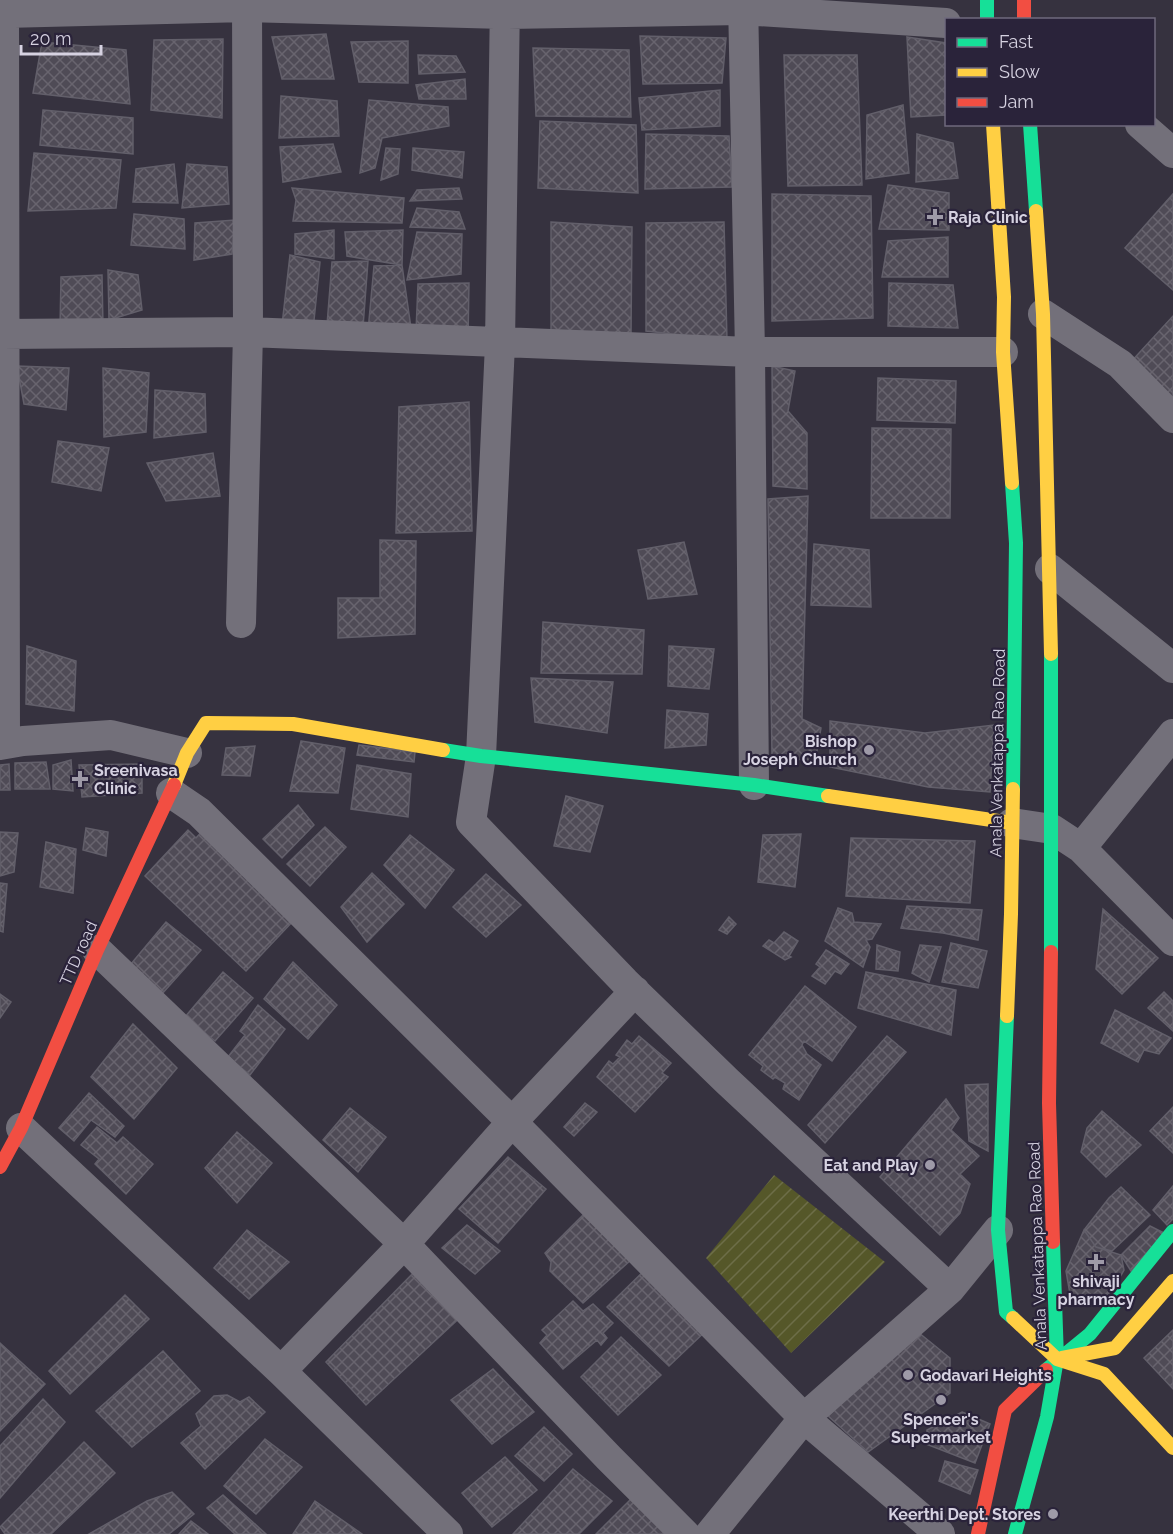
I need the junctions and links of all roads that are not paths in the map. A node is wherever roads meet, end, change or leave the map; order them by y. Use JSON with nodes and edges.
{"nodes":[{"id":1,"x":987,"y":0,"type":"edge"},
{"id":2,"x":1024,"y":0,"type":"edge"},
{"id":3,"x":247,"y":3,"type":"edge"},
{"id":4,"x":743,"y":5,"type":"edge"},
{"id":5,"x":4,"y":6,"type":"edge"},
{"id":6,"x":505,"y":7,"type":"edge"},
{"id":7,"x":987,"y":18,"type":"edge"},
{"id":8,"x":1024,"y":18,"type":"edge"},
{"id":9,"x":945,"y":23,"type":"edge"},
{"id":10,"x":993,"y":126,"type":"edge"},
{"id":11,"x":1030,"y":126,"type":"edge"},
{"id":12,"x":1142,"y":126,"type":"edge"},
{"id":13,"x":1173,"y":153,"type":"edge"},
{"id":14,"x":1043,"y":314,"type":"junction"},
{"id":15,"x":248,"y":333,"type":"junction"},
{"id":16,"x":3,"y":334,"type":"junction"},
{"id":17,"x":500,"y":344,"type":"junction"},
{"id":18,"x":750,"y":352,"type":"junction"},
{"id":19,"x":1003,"y":352,"type":"junction"},
{"id":20,"x":1173,"y":418,"type":"edge"},
{"id":21,"x":1050,"y":569,"type":"junction"},
{"id":22,"x":241,"y":622,"type":"dead end"},
{"id":23,"x":1173,"y":668,"type":"edge"},
{"id":24,"x":1173,"y":734,"type":"edge"},
{"id":25,"x":2,"y":745,"type":"edge"},
{"id":26,"x":187,"y":753,"type":"junction"},
{"id":27,"x":482,"y":756,"type":"junction"},
{"id":28,"x":754,"y":786,"type":"junction"},
{"id":29,"x":171,"y":793,"type":"junction"},
{"id":30,"x":1012,"y":823,"type":"junction"},
{"id":31,"x":1053,"y":829,"type":"junction"},
{"id":32,"x":1081,"y":848,"type":"junction"},
{"id":33,"x":1173,"y":941,"type":"edge"},
{"id":34,"x":97,"y":950,"type":"junction"},
{"id":35,"x":635,"y":991,"type":"junction"},
{"id":36,"x":512,"y":1122,"type":"junction"},
{"id":37,"x":21,"y":1128,"type":"junction"},
{"id":38,"x":0,"y":1167,"type":"edge"},
{"id":39,"x":998,"y":1230,"type":"junction"},
{"id":40,"x":1173,"y":1231,"type":"edge"},
{"id":41,"x":404,"y":1244,"type":"junction"},
{"id":42,"x":1173,"y":1281,"type":"edge"},
{"id":43,"x":950,"y":1289,"type":"junction"},
{"id":44,"x":1057,"y":1359,"type":"junction"},
{"id":45,"x":281,"y":1371,"type":"junction"},
{"id":46,"x":804,"y":1418,"type":"junction"},
{"id":47,"x":1173,"y":1448,"type":"edge"},
{"id":48,"x":448,"y":1534,"type":"edge"},
{"id":49,"x":685,"y":1534,"type":"edge"},
{"id":50,"x":710,"y":1534,"type":"edge"},
{"id":51,"x":940,"y":1534,"type":"edge"},
{"id":52,"x":978,"y":1534,"type":"edge"},
{"id":53,"x":1015,"y":1534,"type":"edge"}],
"edges":[{"from":1,"to":7,"type":"main road"},
{"from":2,"to":8,"type":"main road"},
{"from":3,"to":5,"type":"street"},
{"from":3,"to":6,"type":"street"},
{"from":3,"to":15,"type":"street"},
{"from":4,"to":6,"type":"street"},
{"from":4,"to":9,"type":"street"},
{"from":4,"to":18,"type":"street"},
{"from":5,"to":16,"type":"street"},
{"from":6,"to":17,"type":"street"},
{"from":10,"to":19,"type":"main road","name":"Anala Venkatappa Rao Road"},
{"from":11,"to":14,"type":"main road","name":"Anala Venkatappa Rao Road"},
{"from":12,"to":13,"type":"street"},
{"from":14,"to":20,"type":"street"},
{"from":14,"to":21,"type":"main road","name":"Anala Venkatappa Rao Road"},
{"from":15,"to":16,"type":"street"},
{"from":15,"to":17,"type":"street"},
{"from":15,"to":22,"type":"street"},
{"from":16,"to":25,"type":"street"},
{"from":17,"to":18,"type":"street"},
{"from":17,"to":27,"type":"street"},
{"from":18,"to":19,"type":"street"},
{"from":18,"to":28,"type":"street"},
{"from":19,"to":30,"type":"main road","name":"Anala Venkatappa Rao Road"},
{"from":21,"to":23,"type":"street"},
{"from":21,"to":31,"type":"main road","name":"Anala Venkatappa Rao Road"},
{"from":24,"to":32,"type":"street"},
{"from":25,"to":26,"type":"street"},
{"from":26,"to":27,"type":"main road","name":"TTD road"},
{"from":26,"to":29,"type":"main road","name":"TTD road"},
{"from":27,"to":28,"type":"main road"},
{"from":27,"to":35,"type":"street"},
{"from":28,"to":30,"type":"main road"},
{"from":29,"to":34,"type":"main road","name":"TTD road"},
{"from":29,"to":36,"type":"street"},
{"from":30,"to":31,"type":"street"},
{"from":30,"to":39,"type":"main road","name":"Anala Venkatappa Rao Road"},
{"from":31,"to":32,"type":"street"},
{"from":31,"to":44,"type":"main road","name":"Anala Venkatappa Rao Road"},
{"from":32,"to":33,"type":"street"},
{"from":34,"to":37,"type":"main road","name":"TTD road"},
{"from":34,"to":41,"type":"street"},
{"from":35,"to":36,"type":"street"},
{"from":35,"to":43,"type":"street"},
{"from":36,"to":41,"type":"street"},
{"from":36,"to":46,"type":"street"},
{"from":37,"to":38,"type":"main road","name":"TTD road"},
{"from":37,"to":45,"type":"street"},
{"from":39,"to":43,"type":"street"},
{"from":39,"to":44,"type":"main road","name":"Anala Venkatappa Rao Road"},
{"from":40,"to":44,"type":"main road"},
{"from":41,"to":45,"type":"street"},
{"from":41,"to":49,"type":"street"},
{"from":42,"to":44,"type":"main road"},
{"from":43,"to":46,"type":"street"},
{"from":44,"to":47,"type":"main road"},
{"from":44,"to":52,"type":"main road","name":"Anala Venkatappa Rao Road"},
{"from":44,"to":53,"type":"main road","name":"Anala Venkatappa Rao Road"},
{"from":45,"to":48,"type":"street"},
{"from":46,"to":50,"type":"street"},
{"from":46,"to":51,"type":"street"}]}
